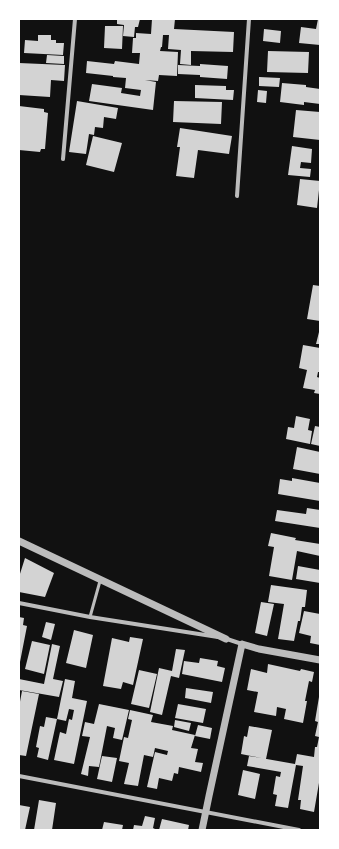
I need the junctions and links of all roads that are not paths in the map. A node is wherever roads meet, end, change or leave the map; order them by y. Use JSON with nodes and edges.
{"nodes":[{"id":1,"x":75,"y":19,"type":"edge"},
{"id":2,"x":248,"y":19,"type":"edge"},
{"id":3,"x":63,"y":159,"type":"dead end"},
{"id":4,"x":237,"y":196,"type":"dead end"},
{"id":5,"x":19,"y":541,"type":"edge"},
{"id":6,"x":100,"y":579,"type":"junction"},
{"id":7,"x":19,"y":603,"type":"edge"},
{"id":8,"x":90,"y":617,"type":"junction"},
{"id":9,"x":226,"y":639,"type":"junction"},
{"id":10,"x":242,"y":644,"type":"junction"},
{"id":11,"x":320,"y":660,"type":"edge"},
{"id":12,"x":19,"y":776,"type":"edge"},
{"id":13,"x":206,"y":811,"type":"junction"},
{"id":14,"x":202,"y":830,"type":"edge"},
{"id":15,"x":299,"y":830,"type":"edge"}],
"edges":[{"from":1,"to":3,"type":"street"},
{"from":2,"to":4,"type":"street"},
{"from":5,"to":6,"type":"street"},
{"from":6,"to":8,"type":"lane"},
{"from":6,"to":9,"type":"street"},
{"from":7,"to":8,"type":"street"},
{"from":8,"to":9,"type":"street"},
{"from":9,"to":10,"type":"street"},
{"from":10,"to":11,"type":"street"},
{"from":10,"to":13,"type":"street"},
{"from":12,"to":13,"type":"street"},
{"from":13,"to":14,"type":"street"},
{"from":13,"to":15,"type":"street"}]}
